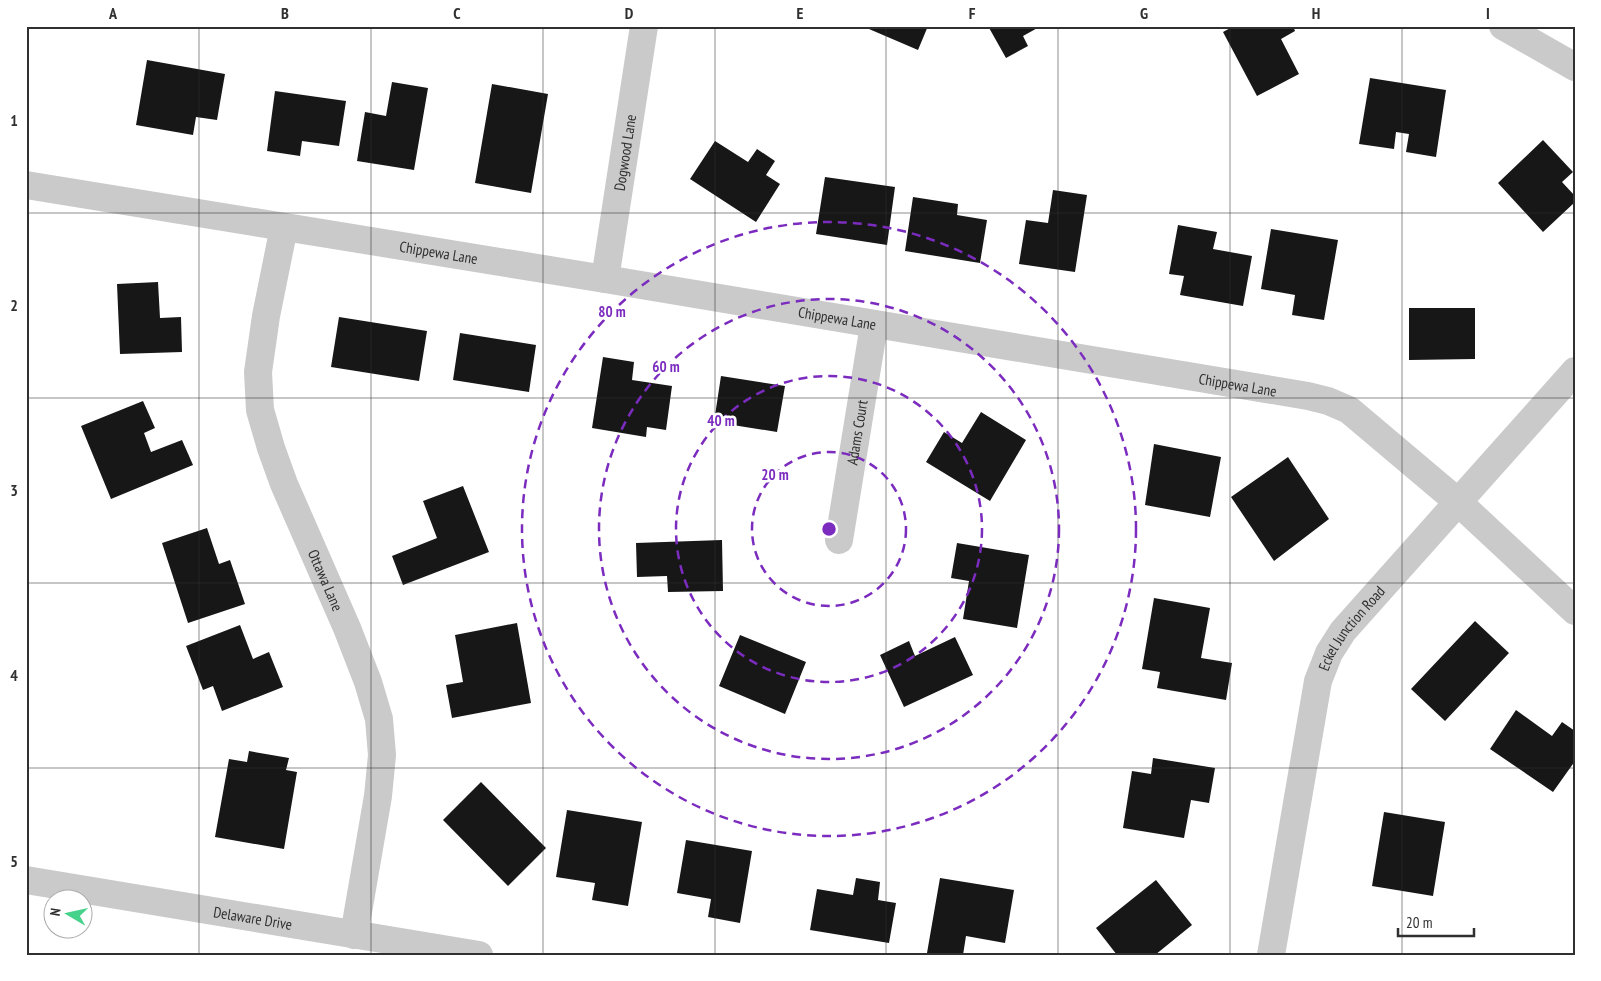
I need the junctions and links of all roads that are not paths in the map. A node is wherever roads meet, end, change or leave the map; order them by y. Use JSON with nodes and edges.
{"nodes":[{"id":1,"x":644,"y":26,"type":"edge"},
{"id":2,"x":1503,"y":26,"type":"edge"},
{"id":3,"x":1575,"y":67,"type":"edge"},
{"id":4,"x":26,"y":185,"type":"edge"},
{"id":5,"x":284,"y":227,"type":"junction"},
{"id":6,"x":605,"y":279,"type":"junction"},
{"id":7,"x":874,"y":325,"type":"junction"},
{"id":8,"x":1575,"y":371,"type":"edge"},
{"id":9,"x":1458,"y":502,"type":"junction"},
{"id":10,"x":839,"y":540,"type":"dead end"},
{"id":11,"x":1575,"y":611,"type":"edge"},
{"id":12,"x":26,"y":880,"type":"edge"},
{"id":13,"x":354,"y":935,"type":"junction"},
{"id":14,"x":479,"y":955,"type":"edge"},
{"id":15,"x":1271,"y":955,"type":"edge"}],
"edges":[{"from":1,"to":6,"type":"street","name":"Dogwood Lane"},
{"from":2,"to":3,"type":"street"},
{"from":4,"to":5,"type":"street","name":"Chippewa Lane"},
{"from":5,"to":6,"type":"street","name":"Chippewa Lane"},
{"from":5,"to":13,"type":"street","name":"Ottawa Lane"},
{"from":6,"to":7,"type":"street","name":"Chippewa Lane"},
{"from":7,"to":9,"type":"street","name":"Chippewa Lane"},
{"from":7,"to":10,"type":"street","name":"Adams Court"},
{"from":8,"to":9,"type":"street","name":"Eckel Junction Road"},
{"from":9,"to":11,"type":"street","name":"Chippewa Lane"},
{"from":9,"to":15,"type":"street","name":"Eckel Junction Road"},
{"from":12,"to":13,"type":"street","name":"Delaware Drive"},
{"from":13,"to":14,"type":"street","name":"Delaware Drive"}]}
